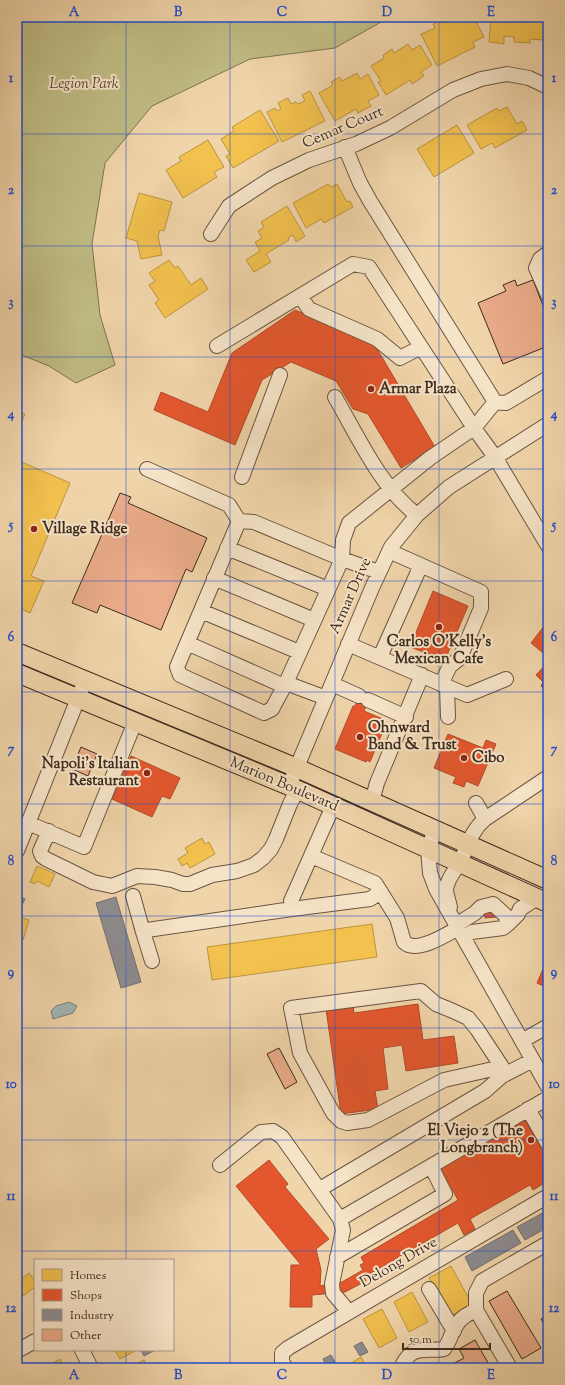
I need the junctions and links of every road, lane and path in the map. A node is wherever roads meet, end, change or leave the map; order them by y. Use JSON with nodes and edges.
{"nodes":[{"id":1,"x":548,"y":87,"type":"edge"},
{"id":2,"x":345,"y":147,"type":"junction"},
{"id":3,"x":211,"y":234,"type":"dead end"},
{"id":4,"x":548,"y":253,"type":"edge"},
{"id":5,"x":547,"y":292,"type":"edge"},
{"id":6,"x":300,"y":296,"type":"junction"},
{"id":7,"x":217,"y":346,"type":"dead end"},
{"id":8,"x":422,"y":347,"type":"junction"},
{"id":9,"x":280,"y":375,"type":"dead end"},
{"id":10,"x":548,"y":378,"type":"edge"},
{"id":11,"x":335,"y":397,"type":"dead end"},
{"id":12,"x":495,"y":402,"type":"junction"},
{"id":13,"x":548,"y":424,"type":"edge"},
{"id":14,"x":474,"y":428,"type":"junction"},
{"id":15,"x":495,"y":457,"type":"junction"},
{"id":16,"x":147,"y":468,"type":"dead end"},
{"id":17,"x":242,"y":476,"type":"dead end"},
{"id":18,"x":391,"y":489,"type":"junction"},
{"id":19,"x":417,"y":514,"type":"junction"},
{"id":20,"x":239,"y":521,"type":"junction"},
{"id":21,"x":548,"y":546,"type":"edge"},
{"id":22,"x":227,"y":548,"type":"junction"},
{"id":23,"x":389,"y":551,"type":"junction"},
{"id":24,"x":342,"y":559,"type":"junction"},
{"id":25,"x":421,"y":565,"type":"junction"},
{"id":26,"x":379,"y":572,"type":"junction"},
{"id":27,"x":214,"y":578,"type":"junction"},
{"id":28,"x":328,"y":590,"type":"junction"},
{"id":29,"x":201,"y":611,"type":"junction"},
{"id":30,"x":314,"y":620,"type":"junction"},
{"id":31,"x":187,"y":643,"type":"junction"},
{"id":32,"x":348,"y":644,"type":"junction"},
{"id":33,"x":17,"y":652,"type":"edge"},
{"id":34,"x":300,"y":652,"type":"junction"},
{"id":35,"x":380,"y":657,"type":"junction"},
{"id":36,"x":17,"y":673,"type":"edge"},
{"id":37,"x":422,"y":675,"type":"junction"},
{"id":38,"x":506,"y":678,"type":"dead end"},
{"id":39,"x":85,"y":681,"type":"junction"},
{"id":40,"x":285,"y":684,"type":"junction"},
{"id":41,"x":332,"y":684,"type":"junction"},
{"id":42,"x":444,"y":685,"type":"junction"},
{"id":43,"x":77,"y":698,"type":"junction"},
{"id":44,"x":326,"y":698,"type":"junction"},
{"id":45,"x":406,"y":717,"type":"junction"},
{"id":46,"x":448,"y":717,"type":"dead end"},
{"id":47,"x":135,"y":722,"type":"junction"},
{"id":48,"x":297,"y":768,"type":"junction"},
{"id":49,"x":548,"y":777,"type":"edge"},
{"id":50,"x":293,"y":788,"type":"junction"},
{"id":51,"x":372,"y":801,"type":"junction"},
{"id":52,"x":476,"y":803,"type":"dead end"},
{"id":53,"x":332,"y":806,"type":"junction"},
{"id":54,"x":485,"y":819,"type":"junction"},
{"id":55,"x":28,"y":823,"type":"junction"},
{"id":56,"x":435,"y":830,"type":"junction"},
{"id":57,"x":49,"y":832,"type":"junction"},
{"id":58,"x":467,"y":844,"type":"junction"},
{"id":59,"x":428,"y":849,"type":"junction"},
{"id":60,"x":17,"y":851,"type":"edge"},
{"id":61,"x":311,"y":856,"type":"junction"},
{"id":62,"x":460,"y":863,"type":"junction"},
{"id":63,"x":548,"y":880,"type":"edge"},
{"id":64,"x":381,"y":892,"type":"junction"},
{"id":65,"x":133,"y":896,"type":"dead end"},
{"id":66,"x":543,"y":900,"type":"edge"},
{"id":67,"x":292,"y":909,"type":"junction"},
{"id":68,"x":508,"y":924,"type":"junction"},
{"id":69,"x":458,"y":927,"type":"junction"},
{"id":70,"x":143,"y":932,"type":"junction"},
{"id":71,"x":152,"y":961,"type":"dead end"},
{"id":72,"x":548,"y":1026,"type":"edge"},
{"id":73,"x":522,"y":1041,"type":"junction"},
{"id":74,"x":533,"y":1060,"type":"junction"},
{"id":75,"x":504,"y":1071,"type":"junction"},
{"id":76,"x":548,"y":1087,"type":"edge"},
{"id":77,"x":548,"y":1098,"type":"edge"},
{"id":78,"x":528,"y":1109,"type":"junction"},
{"id":79,"x":548,"y":1144,"type":"edge"},
{"id":80,"x":220,"y":1165,"type":"dead end"},
{"id":81,"x":431,"y":1166,"type":"junction"},
{"id":82,"x":320,"y":1189,"type":"junction"},
{"id":83,"x":548,"y":1196,"type":"edge"},
{"id":84,"x":340,"y":1219,"type":"junction"},
{"id":85,"x":548,"y":1243,"type":"edge"},
{"id":86,"x":337,"y":1257,"type":"junction"},
{"id":87,"x":429,"y":1289,"type":"dead end"},
{"id":88,"x":476,"y":1310,"type":"junction"},
{"id":89,"x":349,"y":1312,"type":"junction"},
{"id":90,"x":454,"y":1331,"type":"junction"},
{"id":91,"x":34,"y":1341,"type":"edge"},
{"id":92,"x":17,"y":1351,"type":"edge"},
{"id":93,"x":82,"y":1351,"type":"edge"},
{"id":94,"x":91,"y":1368,"type":"edge"},
{"id":95,"x":286,"y":1368,"type":"edge"},
{"id":96,"x":401,"y":1368,"type":"edge"},
{"id":97,"x":510,"y":1368,"type":"edge"}],
"edges":[{"from":1,"to":2,"type":"street","name":"Cemar Court"},
{"from":2,"to":3,"type":"street","name":"Cemar Court"},
{"from":2,"to":12,"type":"street"},
{"from":4,"to":5,"type":"street"},
{"from":6,"to":7,"type":"street"},
{"from":6,"to":8,"type":"street"},
{"from":6,"to":8,"type":"street"},
{"from":8,"to":14,"type":"street"},
{"from":9,"to":17,"type":"street"},
{"from":10,"to":12,"type":"street"},
{"from":11,"to":18,"type":"street"},
{"from":12,"to":14,"type":"street"},
{"from":13,"to":15,"type":"street","name":"Armar Drive"},
{"from":14,"to":15,"type":"street"},
{"from":14,"to":18,"type":"street"},
{"from":15,"to":19,"type":"street","name":"Armar Drive"},
{"from":15,"to":21,"type":"street"},
{"from":16,"to":20,"type":"street"},
{"from":18,"to":19,"type":"street"},
{"from":18,"to":24,"type":"street"},
{"from":19,"to":23,"type":"street","name":"Armar Drive"},
{"from":20,"to":22,"type":"street"},
{"from":20,"to":24,"type":"street"},
{"from":22,"to":27,"type":"street"},
{"from":22,"to":28,"type":"street"},
{"from":23,"to":25,"type":"street"},
{"from":23,"to":26,"type":"street","name":"Armar Drive"},
{"from":24,"to":26,"type":"street"},
{"from":24,"to":28,"type":"street"},
{"from":25,"to":35,"type":"street"},
{"from":25,"to":42,"type":"street"},
{"from":26,"to":32,"type":"street","name":"Armar Drive"},
{"from":27,"to":29,"type":"street"},
{"from":27,"to":30,"type":"street"},
{"from":28,"to":30,"type":"street"},
{"from":29,"to":31,"type":"street"},
{"from":29,"to":34,"type":"street"},
{"from":30,"to":34,"type":"street"},
{"from":31,"to":40,"type":"street"},
{"from":31,"to":40,"type":"street"},
{"from":32,"to":35,"type":"street"},
{"from":32,"to":41,"type":"street","name":"Armar Drive"},
{"from":33,"to":39,"type":"main road","name":"Marion Boulevard"},
{"from":34,"to":40,"type":"street"},
{"from":35,"to":37,"type":"street"},
{"from":36,"to":43,"type":"main road","name":"Marion Boulevard"},
{"from":37,"to":42,"type":"street"},
{"from":37,"to":45,"type":"street"},
{"from":38,"to":42,"type":"street"},
{"from":39,"to":43,"type":"street"},
{"from":39,"to":48,"type":"main road","name":"Marion Boulevard"},
{"from":40,"to":44,"type":"street"},
{"from":41,"to":44,"type":"street","name":"Armar Drive"},
{"from":41,"to":45,"type":"street"},
{"from":42,"to":46,"type":"street"},
{"from":43,"to":47,"type":"main road","name":"Marion Boulevard"},
{"from":43,"to":55,"type":"street"},
{"from":44,"to":48,"type":"street","name":"Armar Drive"},
{"from":45,"to":51,"type":"street"},
{"from":47,"to":50,"type":"main road","name":"Marion Boulevard"},
{"from":47,"to":57,"type":"street"},
{"from":48,"to":50,"type":"street","name":"Armar Drive"},
{"from":48,"to":51,"type":"main road","name":"Marion Boulevard"},
{"from":49,"to":54,"type":"street"},
{"from":50,"to":53,"type":"main road","name":"Marion Boulevard"},
{"from":50,"to":57,"type":"street","name":"Armar Drive"},
{"from":51,"to":56,"type":"main road","name":"Marion Boulevard"},
{"from":52,"to":54,"type":"street"},
{"from":53,"to":59,"type":"main road","name":"Marion Boulevard"},
{"from":53,"to":61,"type":"street"},
{"from":54,"to":58,"type":"street"},
{"from":55,"to":57,"type":"street"},
{"from":55,"to":60,"type":"street"},
{"from":56,"to":58,"type":"main road","name":"Marion Boulevard"},
{"from":56,"to":59,"type":"street"},
{"from":58,"to":62,"type":"street"},
{"from":58,"to":63,"type":"main road","name":"Marion Boulevard"},
{"from":59,"to":62,"type":"main road","name":"Marion Boulevard"},
{"from":59,"to":69,"type":"street"},
{"from":61,"to":64,"type":"street"},
{"from":61,"to":67,"type":"street"},
{"from":62,"to":66,"type":"main road","name":"Marion Boulevard"},
{"from":62,"to":69,"type":"street"},
{"from":64,"to":67,"type":"street"},
{"from":64,"to":69,"type":"street"},
{"from":65,"to":70,"type":"street"},
{"from":66,"to":68,"type":"street"},
{"from":67,"to":70,"type":"street"},
{"from":68,"to":69,"type":"street"},
{"from":68,"to":69,"type":"street"},
{"from":69,"to":73,"type":"street"},
{"from":70,"to":71,"type":"street"},
{"from":72,"to":73,"type":"street"},
{"from":73,"to":74,"type":"street"},
{"from":74,"to":75,"type":"street"},
{"from":74,"to":76,"type":"street"},
{"from":75,"to":75,"type":"street"},
{"from":75,"to":82,"type":"street"},
{"from":77,"to":78,"type":"street"},
{"from":78,"to":79,"type":"street"},
{"from":78,"to":81,"type":"street"},
{"from":80,"to":82,"type":"street"},
{"from":81,"to":84,"type":"street"},
{"from":81,"to":86,"type":"street"},
{"from":82,"to":84,"type":"street"},
{"from":83,"to":89,"type":"street","name":"Delong Drive"},
{"from":84,"to":86,"type":"street"},
{"from":85,"to":88,"type":"street"},
{"from":86,"to":89,"type":"street"},
{"from":87,"to":90,"type":"street"},
{"from":88,"to":90,"type":"street"},
{"from":88,"to":97,"type":"street"},
{"from":89,"to":95,"type":"street","name":"Delong Drive"},
{"from":90,"to":96,"type":"street"},
{"from":91,"to":92,"type":"street"},
{"from":93,"to":94,"type":"street"}]}
